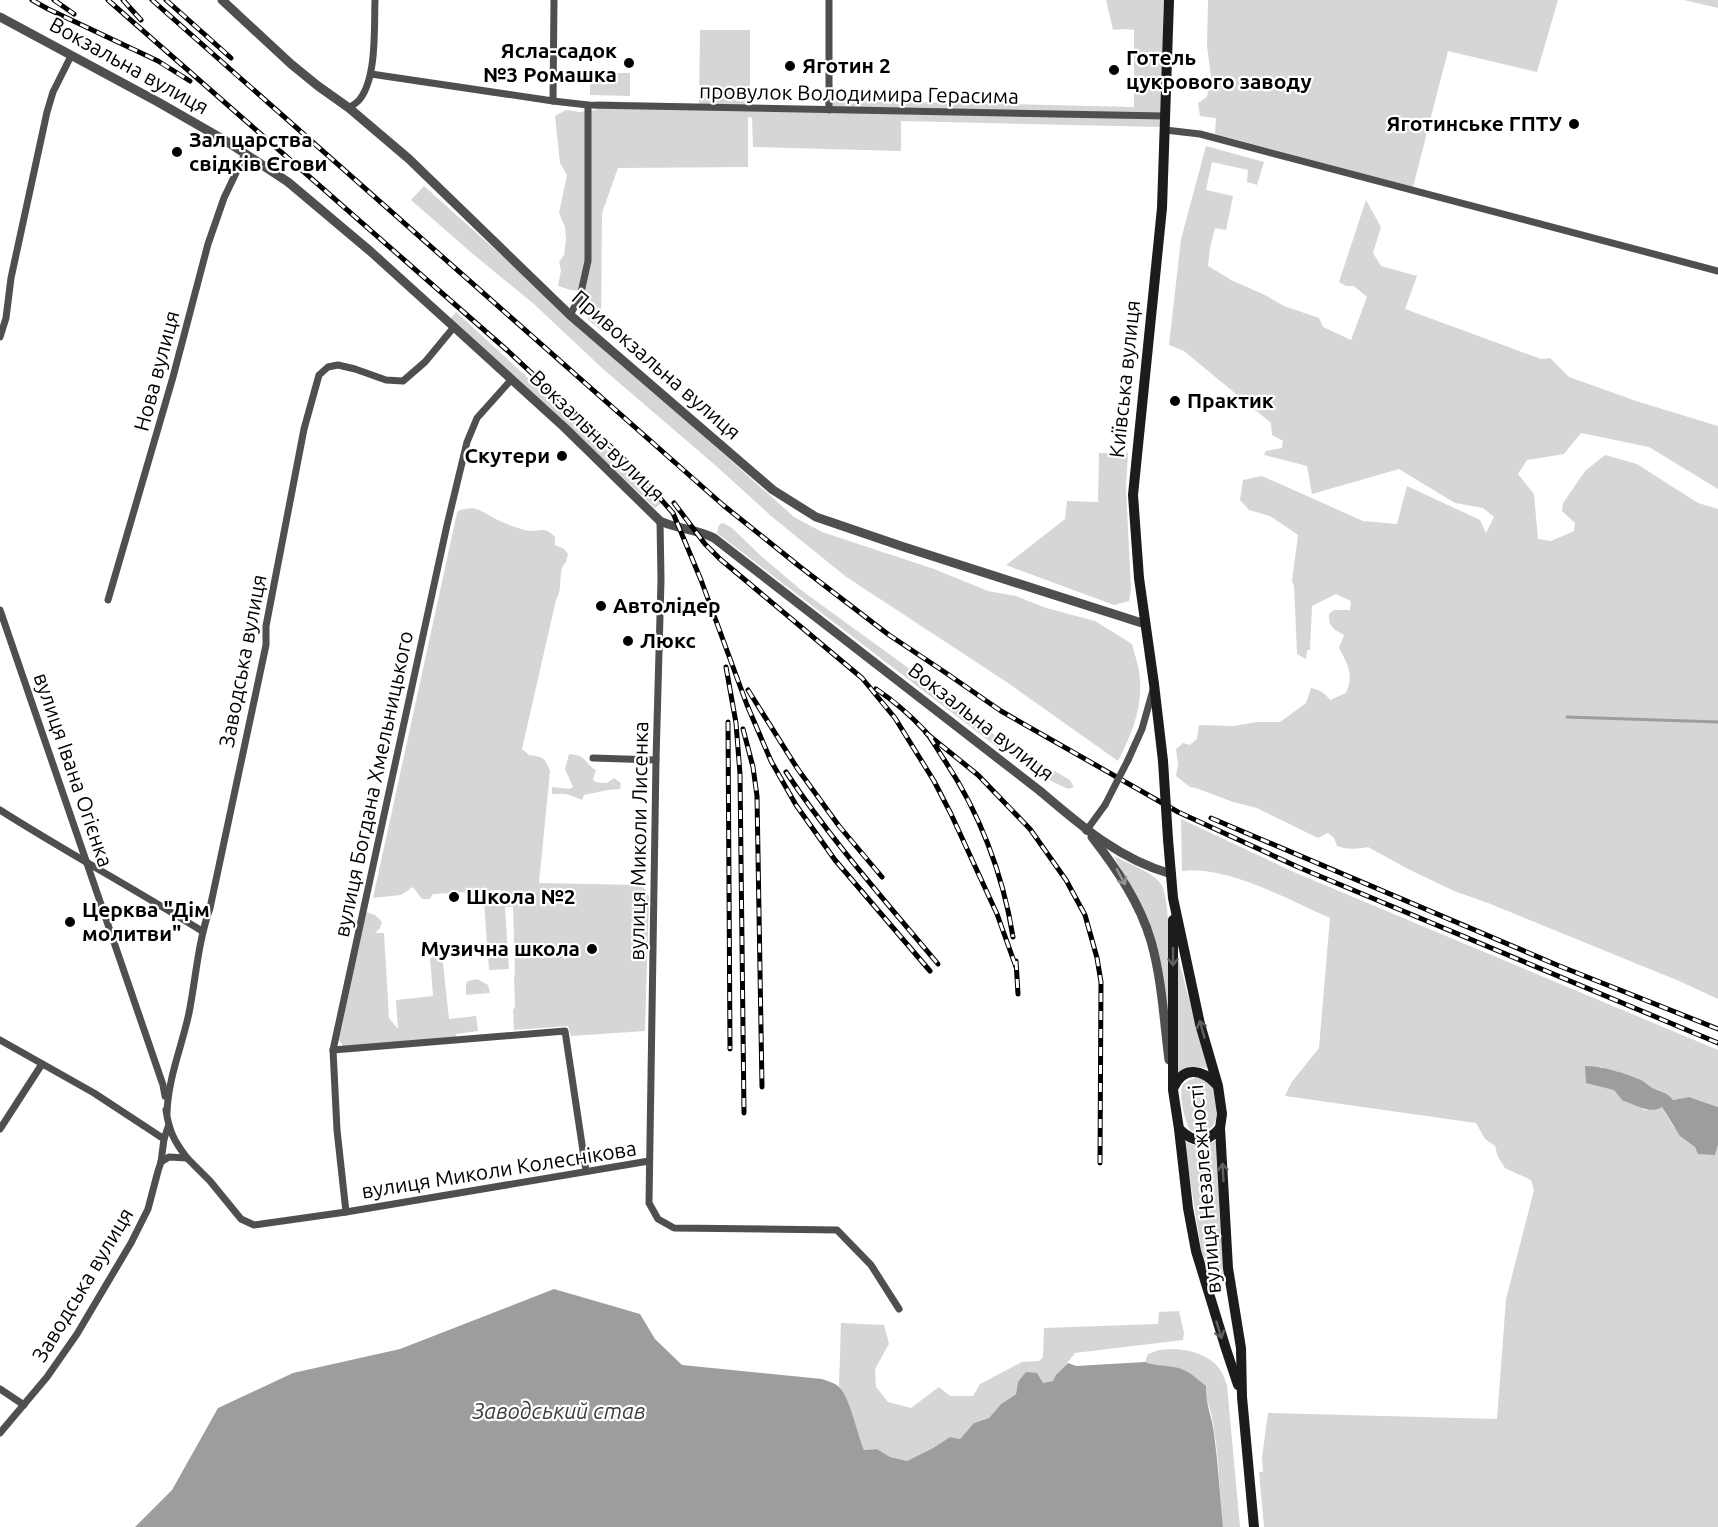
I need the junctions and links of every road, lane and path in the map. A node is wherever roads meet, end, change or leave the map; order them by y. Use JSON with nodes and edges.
{"nodes":[{"id":1,"x":222,"y":0,"type":"edge"},
{"id":2,"x":375,"y":0,"type":"edge"},
{"id":3,"x":554,"y":0,"type":"edge"},
{"id":4,"x":829,"y":0,"type":"edge"},
{"id":5,"x":1168,"y":0,"type":"edge"},
{"id":6,"x":0,"y":17,"type":"edge"},
{"id":7,"x":71,"y":56,"type":"junction"},
{"id":8,"x":371,"y":74,"type":"junction"},
{"id":9,"x":552,"y":101,"type":"junction"},
{"id":10,"x":588,"y":105,"type":"junction"},
{"id":11,"x":349,"y":108,"type":"junction"},
{"id":12,"x":829,"y":110,"type":"junction"},
{"id":13,"x":1165,"y":116,"type":"junction"},
{"id":14,"x":1165,"y":130,"type":"junction"},
{"id":15,"x":245,"y":154,"type":"junction"},
{"id":16,"x":1718,"y":271,"type":"edge"},
{"id":17,"x":570,"y":315,"type":"junction"},
{"id":18,"x":454,"y":327,"type":"junction"},
{"id":19,"x":0,"y":337,"type":"edge"},
{"id":20,"x":511,"y":380,"type":"junction"},
{"id":21,"x":660,"y":521,"type":"junction"},
{"id":22,"x":108,"y":600,"type":"dead end"},
{"id":23,"x":0,"y":610,"type":"edge"},
{"id":24,"x":1145,"y":624,"type":"junction"},
{"id":25,"x":1154,"y":684,"type":"junction"},
{"id":26,"x":593,"y":758,"type":"dead end"},
{"id":27,"x":656,"y":760,"type":"junction"},
{"id":28,"x":0,"y":810,"type":"edge"},
{"id":29,"x":1086,"y":831,"type":"junction"},
{"id":30,"x":1168,"y":839,"type":"joint"},
{"id":31,"x":87,"y":864,"type":"junction"},
{"id":32,"x":1171,"y":874,"type":"junction"},
{"id":33,"x":1173,"y":898,"type":"junction"},
{"id":34,"x":202,"y":931,"type":"junction"},
{"id":35,"x":0,"y":1041,"type":"edge"},
{"id":36,"x":333,"y":1050,"type":"junction"},
{"id":37,"x":42,"y":1064,"type":"junction"},
{"id":38,"x":1218,"y":1086,"type":"junction"},
{"id":39,"x":1173,"y":1090,"type":"junction"},
{"id":40,"x":167,"y":1113,"type":"junction"},
{"id":41,"x":168,"y":1127,"type":"junction"},
{"id":42,"x":1221,"y":1128,"type":"junction"},
{"id":43,"x":0,"y":1129,"type":"edge"},
{"id":44,"x":1179,"y":1129,"type":"junction"},
{"id":45,"x":164,"y":1139,"type":"junction"},
{"id":46,"x":183,"y":1157,"type":"junction"},
{"id":47,"x":649,"y":1161,"type":"junction"},
{"id":48,"x":161,"y":1162,"type":"junction"},
{"id":49,"x":586,"y":1171,"type":"junction"},
{"id":50,"x":346,"y":1212,"type":"junction"},
{"id":51,"x":899,"y":1309,"type":"dead end"},
{"id":52,"x":0,"y":1389,"type":"edge"},
{"id":53,"x":1242,"y":1397,"type":"junction"},
{"id":54,"x":24,"y":1405,"type":"junction"},
{"id":55,"x":0,"y":1433,"type":"edge"},
{"id":56,"x":1254,"y":1527,"type":"edge"}],
"edges":[{"from":1,"to":11,"type":"street","name":"Привокзальна вулиця"},
{"from":2,"to":8,"type":"street"},
{"from":3,"to":9,"type":"street"},
{"from":4,"to":12,"type":"street"},
{"from":5,"to":13,"type":"main road","name":"Київська вулиця"},
{"from":6,"to":7,"type":"street","name":"Вокзальна вулиця"},
{"from":7,"to":15,"type":"street","name":"Вокзальна вулиця"},
{"from":7,"to":19,"type":"street"},
{"from":8,"to":9,"type":"street","name":"провулок Володимира Герасима"},
{"from":8,"to":11,"type":"street"},
{"from":9,"to":10,"type":"street","name":"провулок Володимира Герасима"},
{"from":10,"to":12,"type":"street","name":"провулок Володимира Герасима"},
{"from":10,"to":17,"type":"street"},
{"from":11,"to":17,"type":"street","name":"Привокзальна вулиця"},
{"from":12,"to":13,"type":"street","name":"провулок Володимира Герасима"},
{"from":13,"to":14,"type":"main road","name":"Київська вулиця"},
{"from":14,"to":16,"type":"street"},
{"from":14,"to":24,"type":"main road","name":"Київська вулиця"},
{"from":15,"to":18,"type":"street","name":"Вокзальна вулиця"},
{"from":15,"to":22,"type":"street","name":"Нова вулиця"},
{"from":17,"to":24,"type":"street","name":"Привокзальна вулиця"},
{"from":18,"to":20,"type":"street","name":"Вокзальна вулиця"},
{"from":18,"to":34,"type":"street","name":"Заводська вулиця"},
{"from":20,"to":21,"type":"street","name":"Вокзальна вулиця"},
{"from":20,"to":36,"type":"street","name":"вулиця Богдана Хмельницького"},
{"from":21,"to":27,"type":"street","name":"вулиця Миколи Лисенка"},
{"from":21,"to":29,"type":"street","name":"Вокзальна вулиця"},
{"from":23,"to":31,"type":"street","name":"вулиця Івана Огієнка"},
{"from":24,"to":25,"type":"main road","name":"Київська вулиця"},
{"from":25,"to":29,"type":"street","bridge":true},
{"from":25,"to":30,"type":"main road","name":"Київська вулиця","bridge":true},
{"from":26,"to":27,"type":"street"},
{"from":27,"to":47,"type":"street","name":"вулиця Миколи Лисенка"},
{"from":28,"to":31,"type":"street"},
{"from":29,"to":32,"type":"street","name":"Вокзальна вулиця"},
{"from":29,"to":39,"type":"street","one_way":true},
{"from":30,"to":32,"type":"main road","name":"вулиця Незалежності"},
{"from":31,"to":34,"type":"street"},
{"from":31,"to":40,"type":"street","name":"вулиця Івана Огієнка"},
{"from":32,"to":33,"type":"main road","name":"вулиця Незалежності"},
{"from":38,"to":33,"type":"main road","name":"вулиця Незалежності","one_way":true},
{"from":33,"to":39,"type":"main road","name":"вулиця Незалежності","one_way":true},
{"from":34,"to":40,"type":"street","name":"Заводська вулиця"},
{"from":35,"to":37,"type":"street"},
{"from":36,"to":49,"type":"street"},
{"from":36,"to":50,"type":"street","name":"вулиця Богдана Хмельницького"},
{"from":37,"to":43,"type":"street"},
{"from":37,"to":45,"type":"street"},
{"from":38,"to":39,"type":"main road"},
{"from":38,"to":42,"type":"main road","name":"вулиця Незалежності"},
{"from":39,"to":44,"type":"main road","name":"вулиця Незалежності"},
{"from":40,"to":41,"type":"street"},
{"from":41,"to":45,"type":"street","name":"Заводська вулиця"},
{"from":41,"to":46,"type":"street","name":"вулиця Миколи Колеснікова"},
{"from":42,"to":44,"type":"main road"},
{"from":53,"to":42,"type":"main road","name":"вулиця Незалежності","one_way":true},
{"from":44,"to":53,"type":"main road","name":"вулиця Незалежності","one_way":true},
{"from":45,"to":48,"type":"street","name":"Заводська вулиця"},
{"from":46,"to":48,"type":"street"},
{"from":46,"to":50,"type":"street","name":"вулиця Миколи Колеснікова"},
{"from":47,"to":49,"type":"street","name":"вулиця Миколи Колеснікова"},
{"from":47,"to":51,"type":"street","name":"вулиця Миколи Колеснікова"},
{"from":48,"to":54,"type":"street","name":"Заводська вулиця"},
{"from":49,"to":50,"type":"street","name":"вулиця Миколи Колеснікова"},
{"from":52,"to":54,"type":"street"},
{"from":53,"to":56,"type":"main road","name":"вулиця Незалежності"},
{"from":54,"to":55,"type":"street","name":"Заводська вулиця"}]}
